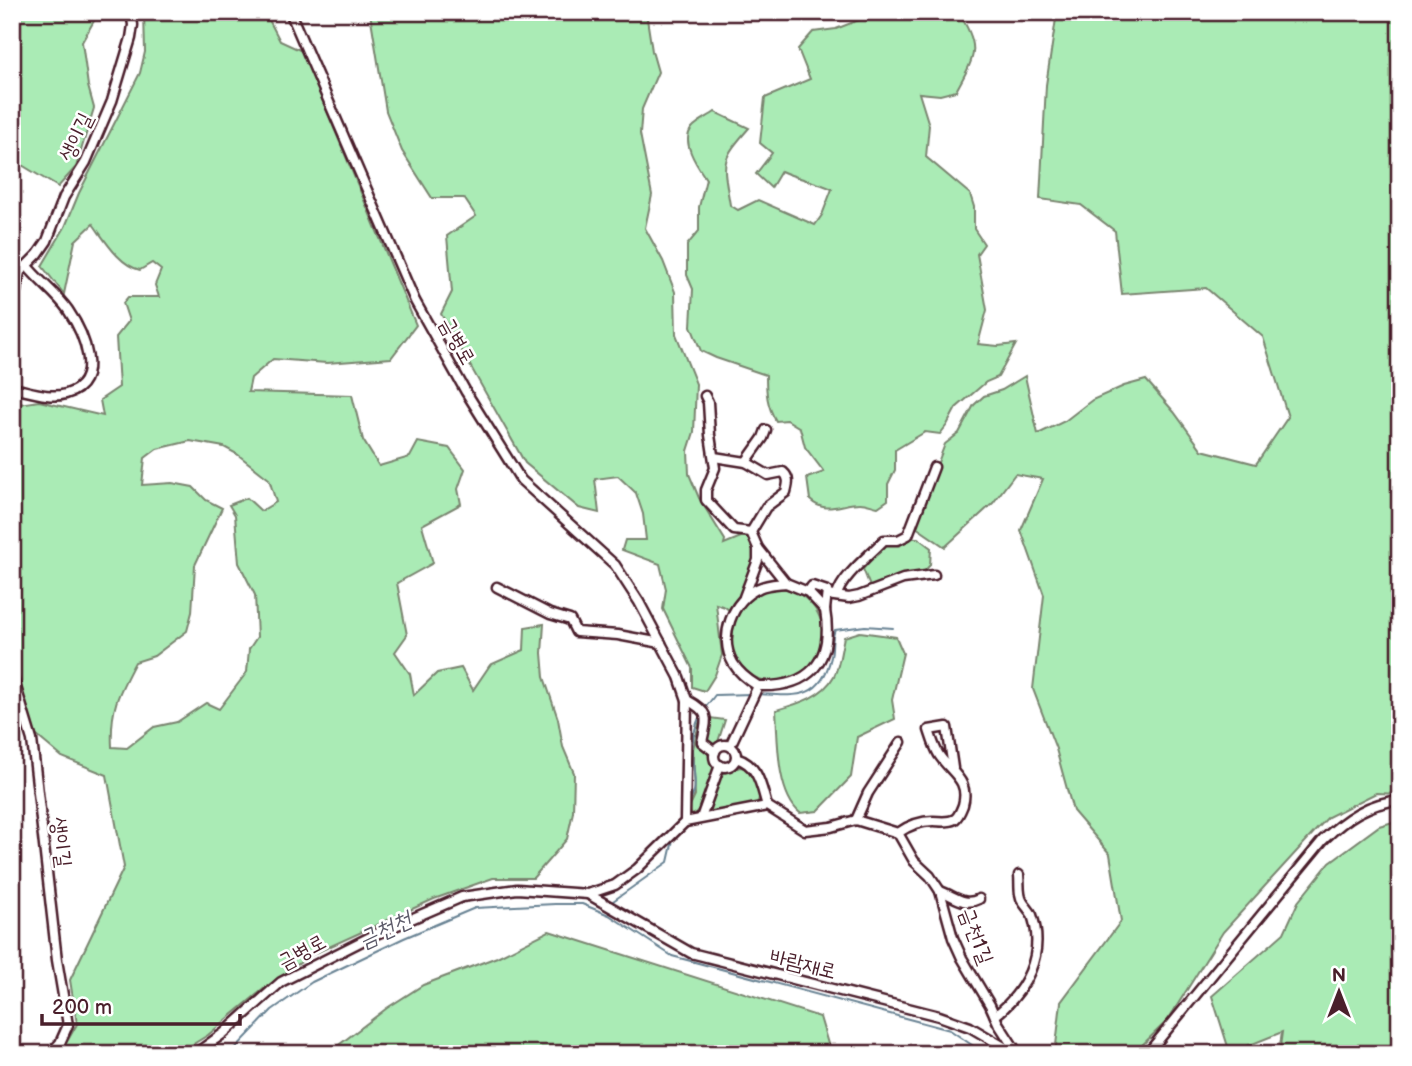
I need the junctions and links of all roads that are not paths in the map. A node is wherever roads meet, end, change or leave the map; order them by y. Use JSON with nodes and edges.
{"nodes":[{"id":1,"x":131,"y":12,"type":"edge"},
{"id":2,"x":290,"y":12,"type":"edge"},
{"id":3,"x":27,"y":266,"type":"junction"},
{"id":4,"x":15,"y":278,"type":"edge"},
{"id":5,"x":12,"y":310,"type":"edge"},
{"id":6,"x":12,"y":388,"type":"edge"},
{"id":7,"x":705,"y":396,"type":"dead end"},
{"id":8,"x":766,"y":430,"type":"dead end"},
{"id":9,"x":714,"y":457,"type":"junction"},
{"id":10,"x":746,"y":462,"type":"junction"},
{"id":11,"x":934,"y":467,"type":"dead end"},
{"id":12,"x":751,"y":533,"type":"junction"},
{"id":13,"x":758,"y":548,"type":"junction"},
{"id":14,"x":934,"y":575,"type":"dead end"},
{"id":15,"x":786,"y":583,"type":"junction"},
{"id":16,"x":496,"y":587,"type":"dead end"},
{"id":17,"x":808,"y":592,"type":"junction"},
{"id":18,"x":827,"y":596,"type":"junction"},
{"id":19,"x":837,"y":596,"type":"junction"},
{"id":20,"x":744,"y":597,"type":"junction"},
{"id":21,"x":825,"y":610,"type":"junction"},
{"id":22,"x":661,"y":643,"type":"junction"},
{"id":23,"x":12,"y":674,"type":"edge"},
{"id":24,"x":755,"y":691,"type":"junction"},
{"id":25,"x":687,"y":700,"type":"junction"},
{"id":26,"x":901,"y":742,"type":"dead end"},
{"id":27,"x":730,"y":746,"type":"junction"},
{"id":28,"x":715,"y":752,"type":"junction"},
{"id":29,"x":736,"y":758,"type":"junction"},
{"id":30,"x":720,"y":765,"type":"junction"},
{"id":31,"x":953,"y":768,"type":"junction"},
{"id":32,"x":1400,"y":800,"type":"edge"},
{"id":33,"x":766,"y":806,"type":"junction"},
{"id":34,"x":701,"y":818,"type":"junction"},
{"id":35,"x":856,"y":820,"type":"junction"},
{"id":36,"x":682,"y":824,"type":"junction"},
{"id":37,"x":898,"y":833,"type":"junction"},
{"id":38,"x":1019,"y":875,"type":"dead end"},
{"id":39,"x":940,"y":891,"type":"junction"},
{"id":40,"x":588,"y":894,"type":"junction"},
{"id":41,"x":979,"y":899,"type":"dead end"},
{"id":42,"x":995,"y":1016,"type":"junction"},
{"id":43,"x":50,"y":1054,"type":"edge"},
{"id":44,"x":195,"y":1054,"type":"edge"},
{"id":45,"x":1017,"y":1054,"type":"edge"},
{"id":46,"x":1147,"y":1054,"type":"edge"}],
"edges":[{"from":1,"to":3,"type":"street","name":"생이길"},
{"from":2,"to":22,"type":"street","name":"금병로"},
{"from":3,"to":4,"type":"street","name":"생이길"},
{"from":3,"to":6,"type":"street"},
{"from":4,"to":5,"type":"street","name":"생이길"},
{"from":7,"to":9,"type":"street"},
{"from":8,"to":10,"type":"street"},
{"from":9,"to":10,"type":"street"},
{"from":9,"to":12,"type":"street"},
{"from":10,"to":12,"type":"street"},
{"from":11,"to":19,"type":"street"},
{"from":12,"to":13,"type":"street"},
{"from":13,"to":15,"type":"street"},
{"from":13,"to":20,"type":"street"},
{"from":14,"to":19,"type":"street"},
{"from":15,"to":17,"type":"street"},
{"from":15,"to":20,"type":"street"},
{"from":16,"to":22,"type":"street"},
{"from":17,"to":18,"type":"street"},
{"from":17,"to":21,"type":"street"},
{"from":18,"to":19,"type":"street"},
{"from":18,"to":21,"type":"street"},
{"from":20,"to":24,"type":"street"},
{"from":21,"to":24,"type":"street"},
{"from":22,"to":25,"type":"street","name":"금병로"},
{"from":23,"to":43,"type":"street","name":"생이길"},
{"from":24,"to":27,"type":"street"},
{"from":25,"to":28,"type":"street"},
{"from":25,"to":36,"type":"street","name":"금병로"},
{"from":26,"to":35,"type":"street"},
{"from":27,"to":28,"type":"street"},
{"from":27,"to":29,"type":"street"},
{"from":28,"to":30,"type":"street"},
{"from":29,"to":30,"type":"street"},
{"from":29,"to":33,"type":"street"},
{"from":30,"to":34,"type":"street"},
{"from":31,"to":31,"type":"street"},
{"from":31,"to":37,"type":"street"},
{"from":32,"to":46,"type":"street"},
{"from":33,"to":34,"type":"street"},
{"from":33,"to":35,"type":"street"},
{"from":34,"to":36,"type":"street"},
{"from":35,"to":37,"type":"street"},
{"from":36,"to":40,"type":"street","name":"금병로"},
{"from":37,"to":39,"type":"street","name":"금천1길"},
{"from":38,"to":42,"type":"street"},
{"from":39,"to":41,"type":"street"},
{"from":39,"to":42,"type":"street","name":"금천1길"},
{"from":40,"to":44,"type":"street","name":"금병로"},
{"from":40,"to":45,"type":"street","name":"바람재로"},
{"from":42,"to":45,"type":"street","name":"금천1길"}]}
